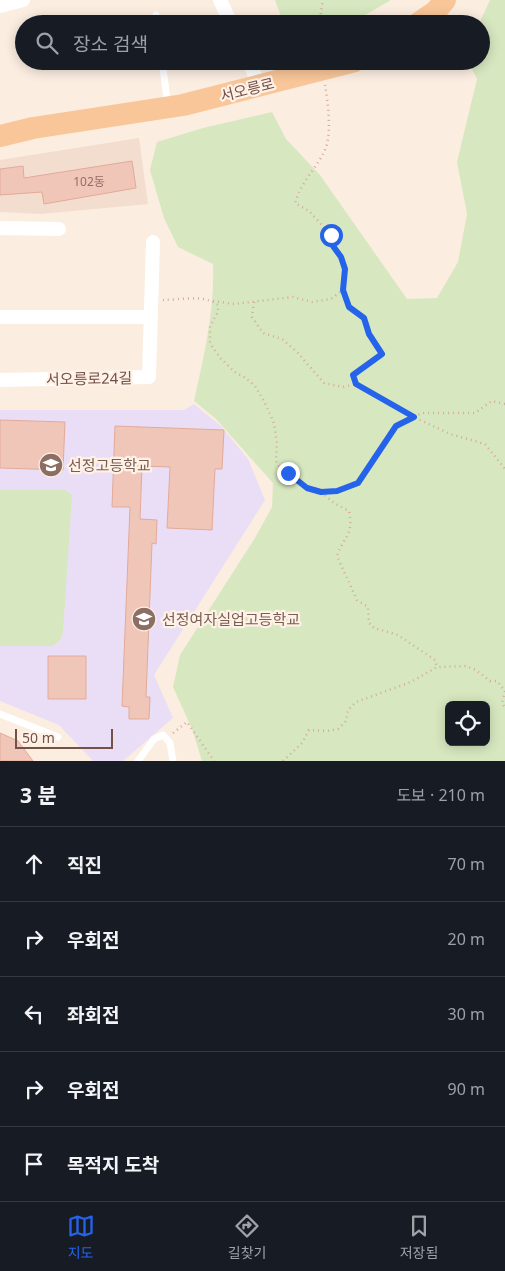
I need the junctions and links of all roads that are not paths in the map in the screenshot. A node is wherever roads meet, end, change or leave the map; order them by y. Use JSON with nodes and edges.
{"nodes":[{"id":1,"x":23,"y":0,"type":"edge"},
{"id":2,"x":220,"y":0,"type":"edge"},
{"id":3,"x":445,"y":0,"type":"edge"},
{"id":4,"x":0,"y":6,"type":"edge"},
{"id":5,"x":227,"y":15,"type":"edge"},
{"id":6,"x":430,"y":15,"type":"edge"},
{"id":7,"x":163,"y":70,"type":"edge"},
{"id":8,"x":253,"y":70,"type":"edge"},
{"id":9,"x":320,"y":70,"type":"edge"},
{"id":10,"x":259,"y":86,"type":"junction"},
{"id":11,"x":168,"y":107,"type":"junction"},
{"id":12,"x":0,"y":136,"type":"edge"},
{"id":13,"x":0,"y":228,"type":"edge"},
{"id":14,"x":59,"y":229,"type":"dead end"},
{"id":15,"x":153,"y":242,"type":"dead end"},
{"id":16,"x":0,"y":317,"type":"edge"},
{"id":17,"x":151,"y":317,"type":"junction"},
{"id":18,"x":0,"y":380,"type":"edge"},
{"id":19,"x":0,"y":714,"type":"edge"},
{"id":20,"x":58,"y":738,"type":"dead end"},
{"id":21,"x":138,"y":761,"type":"edge"},
{"id":22,"x":172,"y":761,"type":"edge"}],
"edges":[{"from":1,"to":4,"type":"street"},
{"from":2,"to":5,"type":"street"},
{"from":3,"to":6,"type":"main road"},
{"from":7,"to":11,"type":"lane"},
{"from":8,"to":10,"type":"street"},
{"from":9,"to":10,"type":"main road","name":"서오릉로"},
{"from":10,"to":11,"type":"main road","name":"서오릉로"},
{"from":11,"to":12,"type":"main road","name":"서오릉로"},
{"from":13,"to":14,"type":"street"},
{"from":15,"to":17,"type":"street","name":"서오릉로24길"},
{"from":16,"to":17,"type":"street"},
{"from":17,"to":18,"type":"street","name":"서오릉로24길"},
{"from":19,"to":20,"type":"lane"},
{"from":21,"to":22,"type":"lane"}]}
